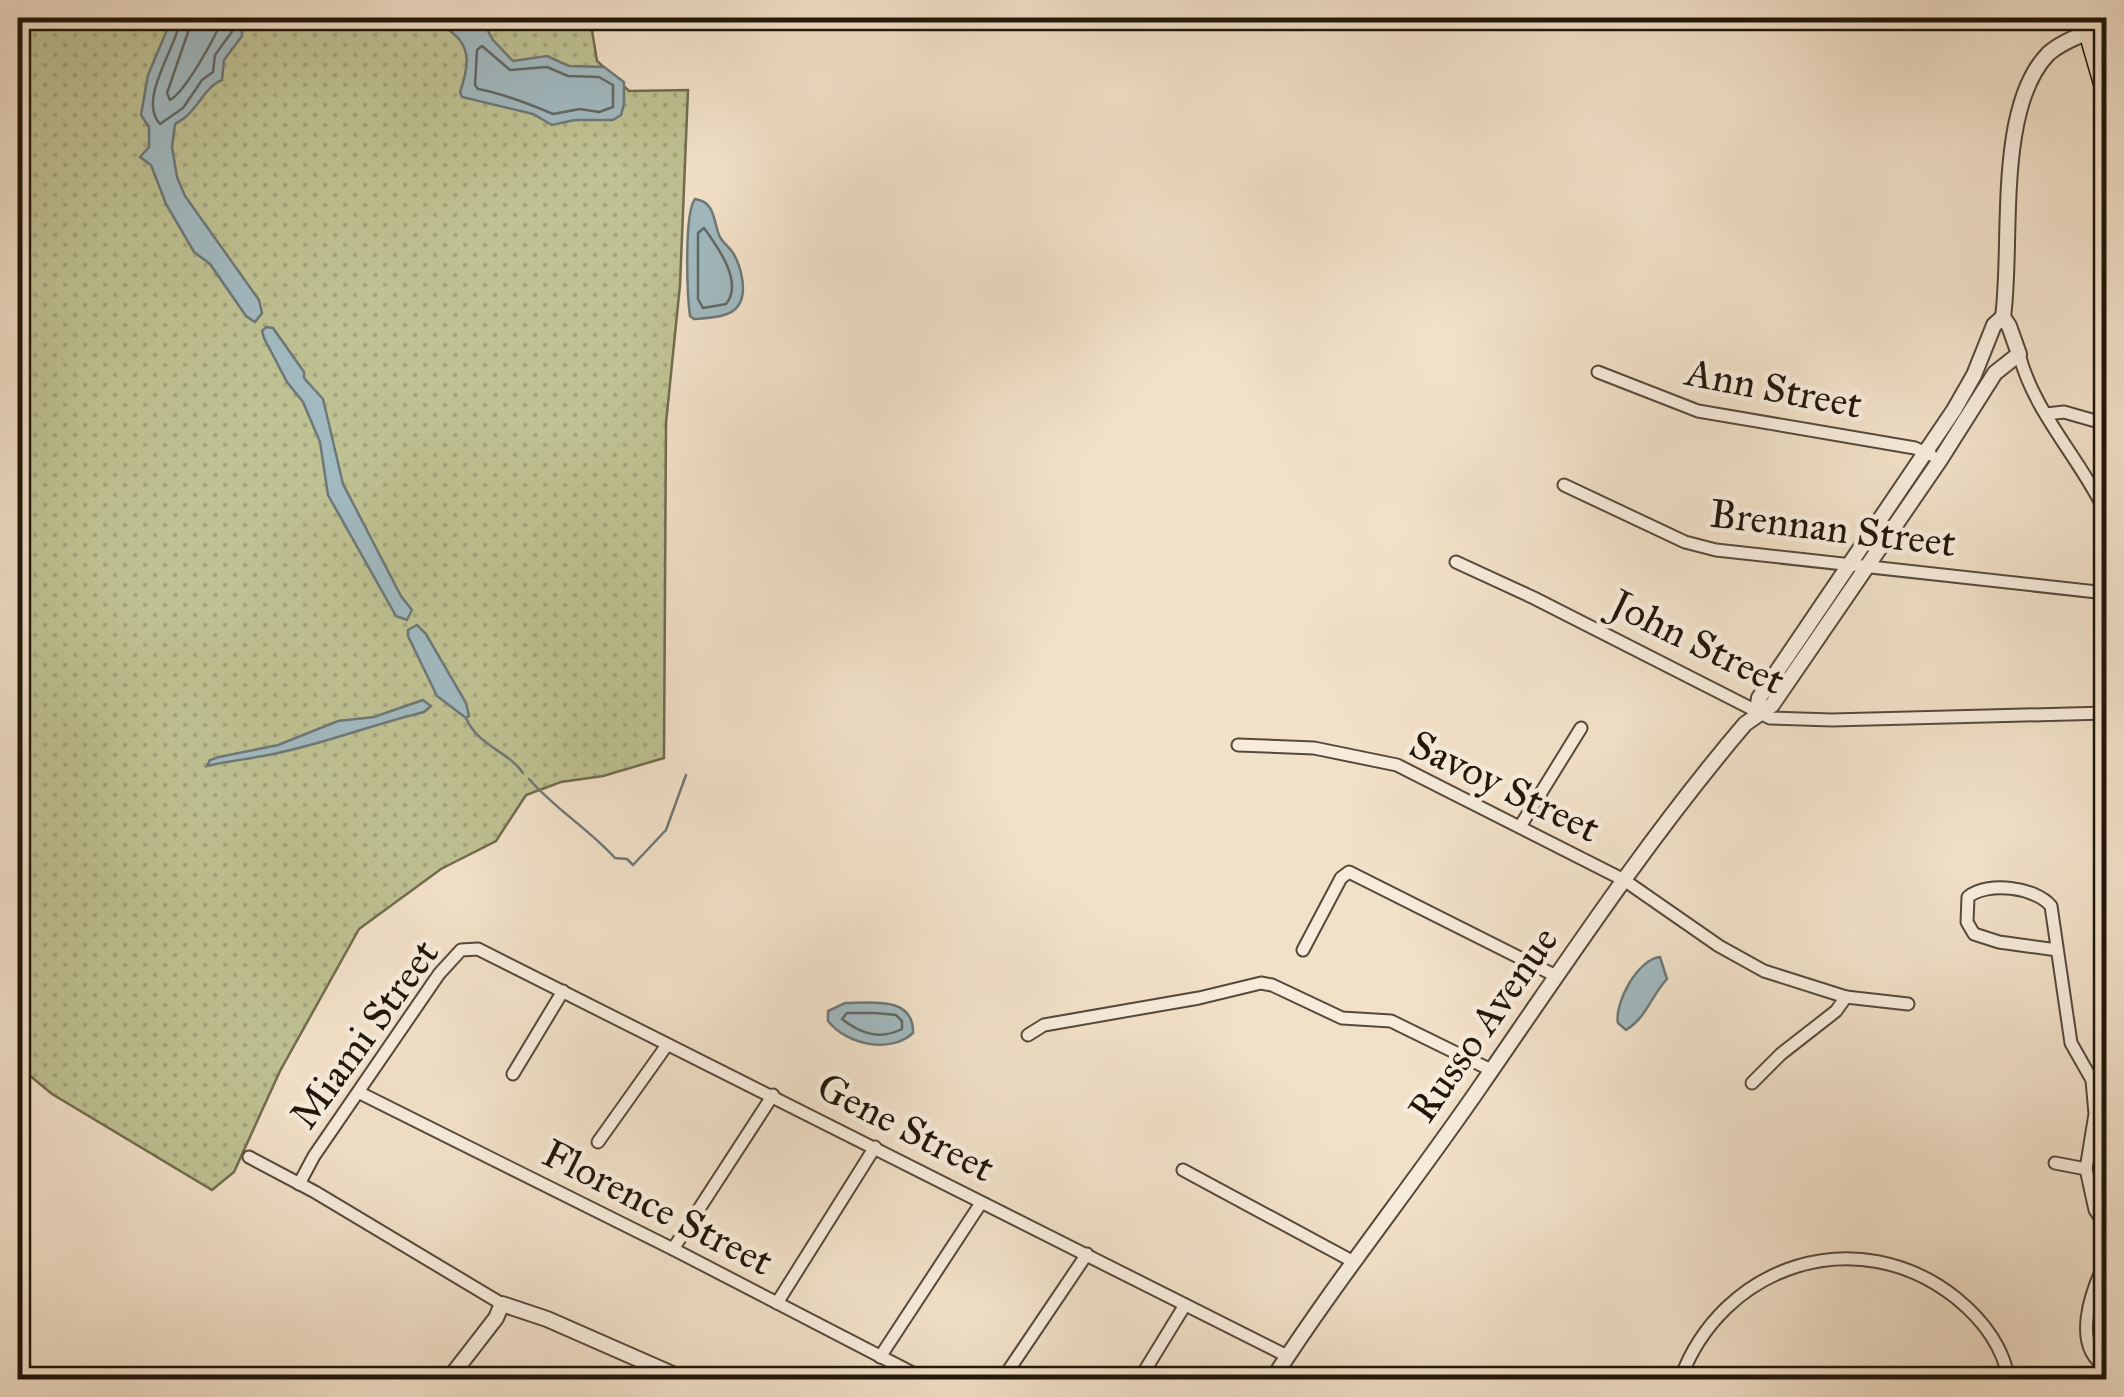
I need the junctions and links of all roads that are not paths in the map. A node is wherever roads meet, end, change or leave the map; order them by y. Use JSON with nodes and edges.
{"nodes":[{"id":1,"x":2086,"y":25,"type":"edge"},
{"id":2,"x":2106,"y":94,"type":"edge"},
{"id":3,"x":2003,"y":317,"type":"junction"},
{"id":4,"x":2018,"y":354,"type":"junction"},
{"id":5,"x":1598,"y":372,"type":"dead end"},
{"id":6,"x":2046,"y":414,"type":"junction"},
{"id":7,"x":2106,"y":424,"type":"edge"},
{"id":8,"x":1933,"y":456,"type":"junction"},
{"id":9,"x":1564,"y":485,"type":"dead end"},
{"id":10,"x":2106,"y":512,"type":"edge"},
{"id":11,"x":1456,"y":562,"type":"dead end"},
{"id":12,"x":1849,"y":565,"type":"junction"},
{"id":13,"x":1867,"y":566,"type":"junction"},
{"id":14,"x":2106,"y":593,"type":"edge"},
{"id":15,"x":1758,"y":712,"type":"junction"},
{"id":16,"x":2106,"y":713,"type":"edge"},
{"id":17,"x":1581,"y":728,"type":"dead end"},
{"id":18,"x":1238,"y":745,"type":"dead end"},
{"id":19,"x":1520,"y":825,"type":"junction"},
{"id":20,"x":1624,"y":880,"type":"junction"},
{"id":21,"x":1303,"y":950,"type":"dead end"},
{"id":22,"x":2057,"y":950,"type":"junction"},
{"id":23,"x":495,"y":955,"type":"joint"},
{"id":24,"x":1556,"y":976,"type":"junction"},
{"id":25,"x":563,"y":992,"type":"junction"},
{"id":26,"x":1846,"y":996,"type":"junction"},
{"id":27,"x":1908,"y":1004,"type":"dead end"},
{"id":28,"x":1028,"y":1035,"type":"dead end"},
{"id":29,"x":667,"y":1044,"type":"junction"},
{"id":30,"x":1491,"y":1070,"type":"junction"},
{"id":31,"x":513,"y":1074,"type":"dead end"},
{"id":32,"x":1752,"y":1084,"type":"dead end"},
{"id":33,"x":360,"y":1093,"type":"junction"},
{"id":34,"x":773,"y":1095,"type":"junction"},
{"id":35,"x":2101,"y":1115,"type":"edge"},
{"id":36,"x":598,"y":1142,"type":"dead end"},
{"id":37,"x":875,"y":1147,"type":"junction"},
{"id":38,"x":249,"y":1158,"type":"dead end"},
{"id":39,"x":2055,"y":1164,"type":"dead end"},
{"id":40,"x":2086,"y":1169,"type":"junction"},
{"id":41,"x":1183,"y":1170,"type":"dead end"},
{"id":42,"x":300,"y":1184,"type":"junction"},
{"id":43,"x":981,"y":1203,"type":"junction"},
{"id":44,"x":2106,"y":1226,"type":"edge"},
{"id":45,"x":673,"y":1248,"type":"junction"},
{"id":46,"x":1087,"y":1254,"type":"junction"},
{"id":47,"x":1352,"y":1261,"type":"junction"},
{"id":48,"x":2106,"y":1261,"type":"edge"},
{"id":49,"x":777,"y":1303,"type":"junction"},
{"id":50,"x":502,"y":1304,"type":"junction"},
{"id":51,"x":1185,"y":1306,"type":"junction"},
{"id":52,"x":1287,"y":1356,"type":"junction"},
{"id":53,"x":880,"y":1357,"type":"junction"},
{"id":54,"x":2106,"y":1367,"type":"edge"},
{"id":55,"x":448,"y":1380,"type":"edge"},
{"id":56,"x":686,"y":1380,"type":"edge"},
{"id":57,"x":926,"y":1380,"type":"edge"},
{"id":58,"x":1002,"y":1380,"type":"edge"},
{"id":59,"x":1139,"y":1380,"type":"edge"},
{"id":60,"x":1272,"y":1380,"type":"edge"},
{"id":61,"x":1680,"y":1380,"type":"edge"},
{"id":62,"x":2009,"y":1380,"type":"edge"}],
"edges":[{"from":1,"to":2,"type":"main road"},
{"from":1,"to":3,"type":"street"},
{"from":3,"to":4,"type":"street"},
{"from":3,"to":8,"type":"street","name":"Russo Avenue"},
{"from":4,"to":6,"type":"street"},
{"from":4,"to":8,"type":"street","name":"Russo Avenue"},
{"from":5,"to":8,"type":"street","name":"Ann Street"},
{"from":6,"to":7,"type":"street"},
{"from":6,"to":10,"type":"street"},
{"from":8,"to":12,"type":"street","name":"Russo Avenue"},
{"from":8,"to":13,"type":"street","name":"Russo Avenue"},
{"from":9,"to":12,"type":"street","name":"Brennan Street"},
{"from":11,"to":15,"type":"street","name":"John Street"},
{"from":12,"to":13,"type":"street","name":"Brennan Street"},
{"from":12,"to":15,"type":"street","name":"Russo Avenue"},
{"from":13,"to":14,"type":"street","name":"Brennan Street"},
{"from":13,"to":15,"type":"street","name":"Russo Avenue"},
{"from":15,"to":16,"type":"street","name":"John Street"},
{"from":15,"to":20,"type":"street","name":"Russo Avenue"},
{"from":17,"to":19,"type":"street"},
{"from":18,"to":19,"type":"street","name":"Savoy Street"},
{"from":19,"to":20,"type":"street","name":"Savoy Street"},
{"from":20,"to":24,"type":"street","name":"Russo Avenue"},
{"from":20,"to":26,"type":"street","name":"Savoy Street"},
{"from":21,"to":24,"type":"street"},
{"from":22,"to":22,"type":"street"},
{"from":22,"to":35,"type":"street"},
{"from":23,"to":25,"type":"street","name":"Gene Street"},
{"from":23,"to":33,"type":"street","name":"Miami Street"},
{"from":24,"to":30,"type":"street","name":"Russo Avenue"},
{"from":25,"to":29,"type":"street","name":"Gene Street"},
{"from":25,"to":31,"type":"street"},
{"from":26,"to":27,"type":"street","name":"Savoy Street"},
{"from":26,"to":32,"type":"street"},
{"from":28,"to":30,"type":"street"},
{"from":29,"to":34,"type":"street","name":"Gene Street"},
{"from":29,"to":36,"type":"street"},
{"from":30,"to":47,"type":"street","name":"Russo Avenue"},
{"from":33,"to":42,"type":"street","name":"Miami Street"},
{"from":33,"to":45,"type":"street","name":"Florence Street"},
{"from":34,"to":37,"type":"street","name":"Gene Street"},
{"from":34,"to":45,"type":"street"},
{"from":35,"to":40,"type":"street"},
{"from":37,"to":43,"type":"street","name":"Gene Street"},
{"from":37,"to":49,"type":"street"},
{"from":38,"to":42,"type":"street"},
{"from":39,"to":40,"type":"street"},
{"from":40,"to":44,"type":"street"},
{"from":41,"to":47,"type":"street"},
{"from":42,"to":50,"type":"street"},
{"from":43,"to":46,"type":"street","name":"Gene Street"},
{"from":43,"to":53,"type":"street"},
{"from":45,"to":49,"type":"street","name":"Florence Street"},
{"from":46,"to":51,"type":"street","name":"Gene Street"},
{"from":46,"to":58,"type":"street"},
{"from":47,"to":52,"type":"street","name":"Russo Avenue"},
{"from":48,"to":54,"type":"street"},
{"from":49,"to":53,"type":"street","name":"Florence Street"},
{"from":50,"to":55,"type":"street"},
{"from":50,"to":56,"type":"street"},
{"from":51,"to":52,"type":"street","name":"Gene Street"},
{"from":51,"to":59,"type":"street"},
{"from":52,"to":60,"type":"street","name":"Russo Avenue"},
{"from":53,"to":57,"type":"street","name":"Florence Street"},
{"from":61,"to":62,"type":"street"}]}
